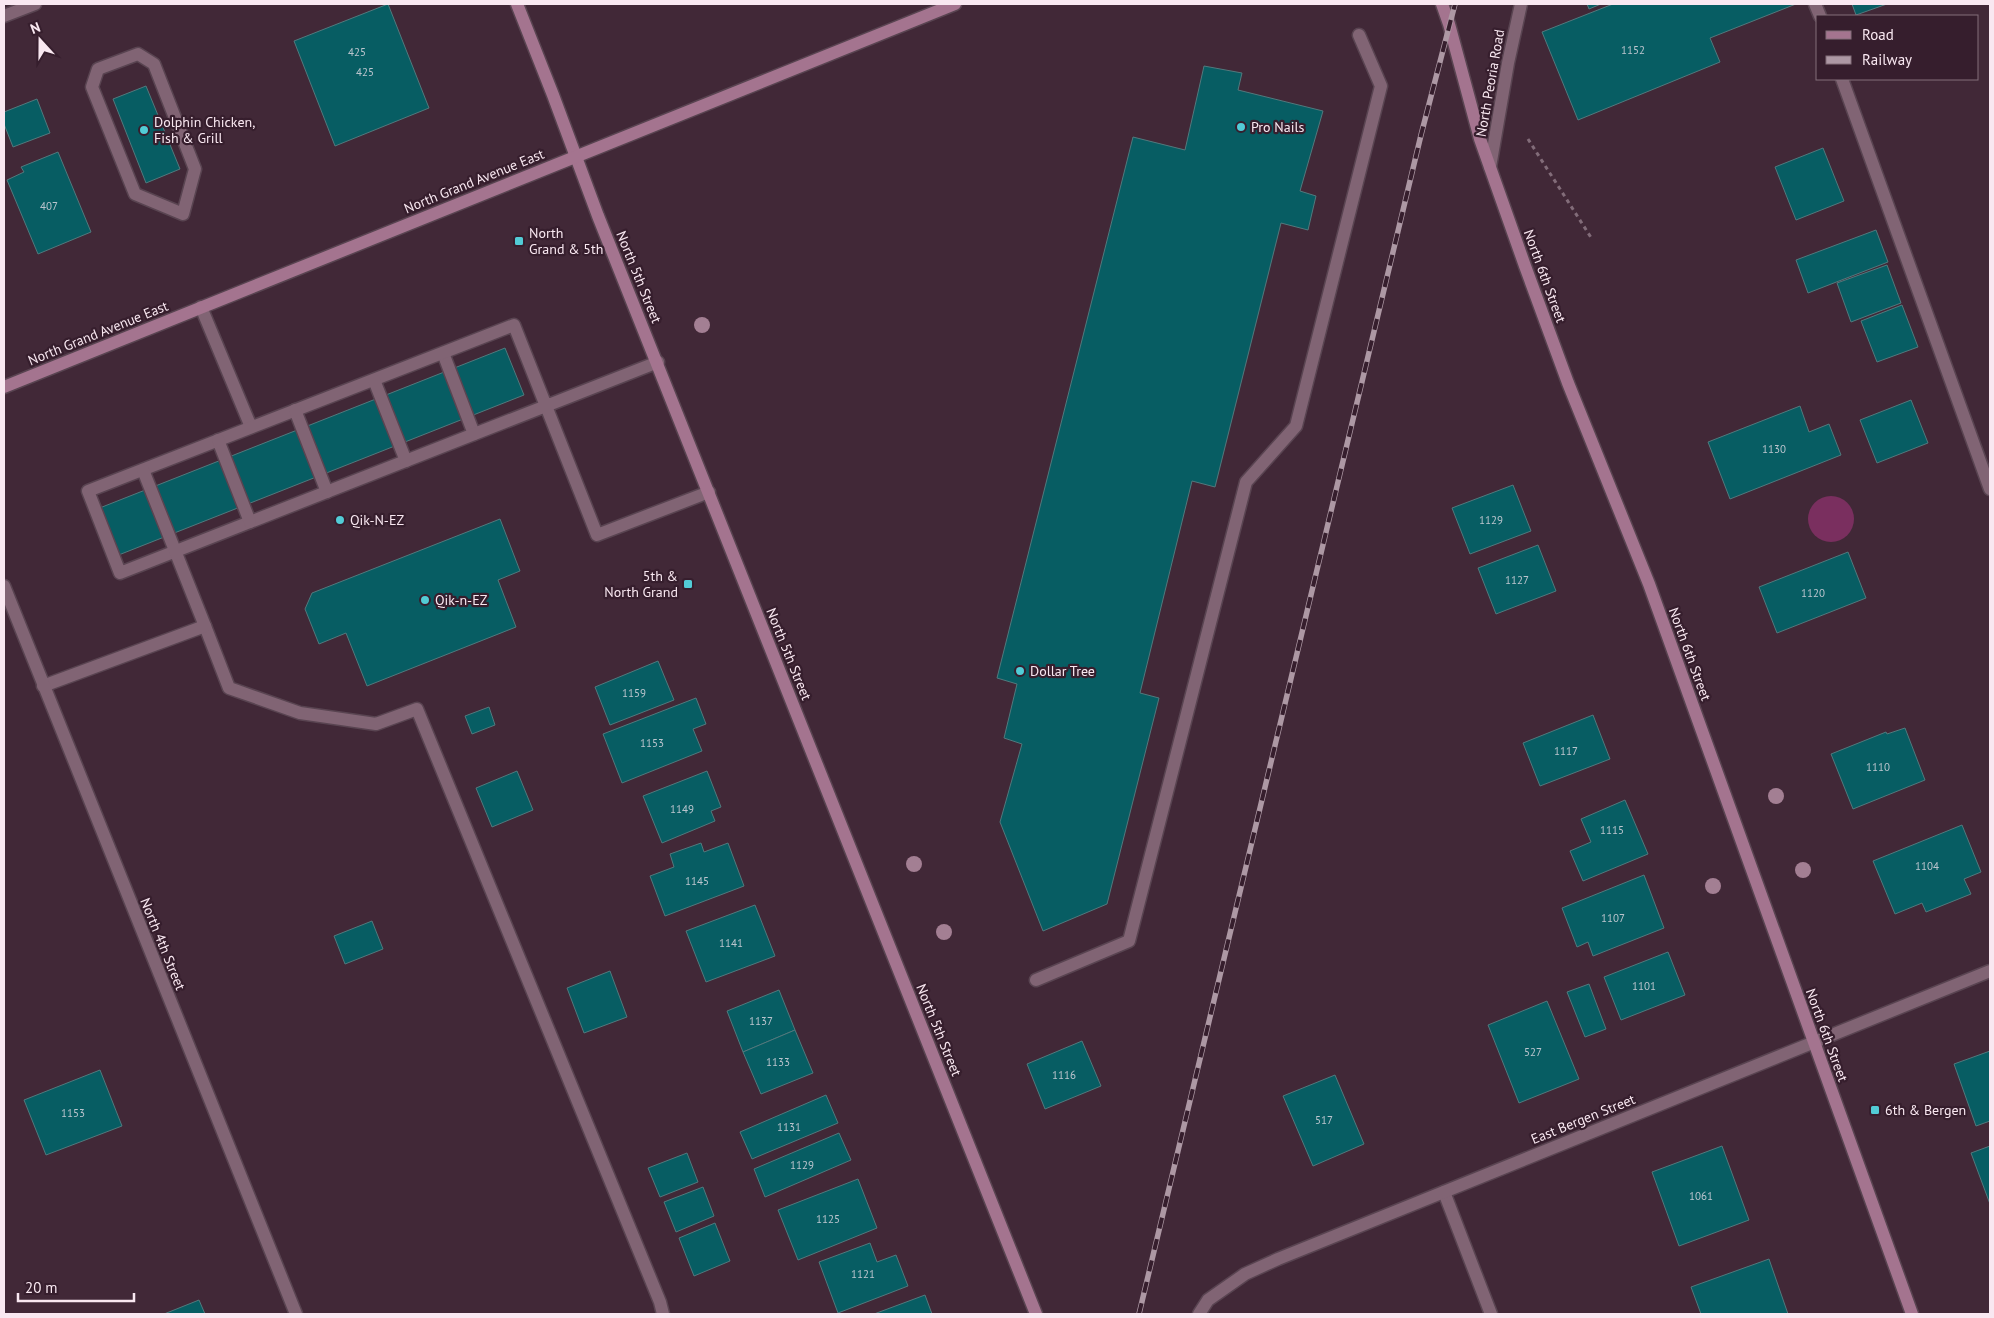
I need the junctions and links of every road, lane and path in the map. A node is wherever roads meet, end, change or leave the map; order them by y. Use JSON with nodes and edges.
{"nodes":[{"id":1,"x":36,"y":4,"type":"edge"},
{"id":2,"x":517,"y":4,"type":"edge"},
{"id":3,"x":955,"y":4,"type":"edge"},
{"id":4,"x":1442,"y":4,"type":"edge"},
{"id":5,"x":1521,"y":4,"type":"edge"},
{"id":6,"x":4,"y":16,"type":"edge"},
{"id":7,"x":1359,"y":35,"type":"dead end"},
{"id":8,"x":1842,"y":80,"type":"edge"},
{"id":9,"x":1528,"y":139,"type":"dead end"},
{"id":10,"x":576,"y":156,"type":"junction"},
{"id":11,"x":1490,"y":167,"type":"junction"},
{"id":12,"x":183,"y":214,"type":"joint"},
{"id":13,"x":1592,"y":239,"type":"dead end"},
{"id":14,"x":201,"y":307,"type":"junction"},
{"id":15,"x":443,"y":353,"type":"junction"},
{"id":16,"x":658,"y":362,"type":"junction"},
{"id":17,"x":374,"y":380,"type":"junction"},
{"id":18,"x":4,"y":387,"type":"edge"},
{"id":19,"x":546,"y":406,"type":"junction"},
{"id":20,"x":295,"y":410,"type":"junction"},
{"id":21,"x":251,"y":427,"type":"junction"},
{"id":22,"x":474,"y":434,"type":"junction"},
{"id":23,"x":218,"y":440,"type":"junction"},
{"id":24,"x":406,"y":461,"type":"junction"},
{"id":25,"x":143,"y":470,"type":"junction"},
{"id":26,"x":1990,"y":489,"type":"edge"},
{"id":27,"x":327,"y":492,"type":"junction"},
{"id":28,"x":709,"y":492,"type":"junction"},
{"id":29,"x":250,"y":522,"type":"junction"},
{"id":30,"x":176,"y":551,"type":"junction"},
{"id":31,"x":4,"y":586,"type":"edge"},
{"id":32,"x":205,"y":626,"type":"junction"},
{"id":33,"x":43,"y":686,"type":"junction"},
{"id":34,"x":1990,"y":971,"type":"edge"},
{"id":35,"x":1036,"y":980,"type":"dead end"},
{"id":36,"x":1814,"y":1043,"type":"junction"},
{"id":37,"x":1444,"y":1192,"type":"junction"},
{"id":38,"x":296,"y":1314,"type":"edge"},
{"id":39,"x":663,"y":1314,"type":"edge"},
{"id":40,"x":1036,"y":1314,"type":"edge"},
{"id":41,"x":1199,"y":1314,"type":"edge"},
{"id":42,"x":1492,"y":1314,"type":"edge"},
{"id":43,"x":1912,"y":1314,"type":"edge"}],
"edges":[{"from":1,"to":6,"type":"street"},
{"from":2,"to":10,"type":"main road","name":"North 5th Street"},
{"from":3,"to":10,"type":"main road","name":"North Grand Avenue East"},
{"from":4,"to":11,"type":"main road","name":"North 6th Street"},
{"from":5,"to":11,"type":"street","name":"North Peoria Road"},
{"from":7,"to":35,"type":"street"},
{"from":8,"to":26,"type":"street"},
{"from":9,"to":13,"type":"path"},
{"from":10,"to":14,"type":"main road","name":"North Grand Avenue East"},
{"from":10,"to":16,"type":"main road","name":"North 5th Street"},
{"from":11,"to":36,"type":"main road","name":"North 6th Street"},
{"from":12,"to":12,"type":"street"},
{"from":14,"to":18,"type":"main road","name":"North Grand Avenue East"},
{"from":14,"to":21,"type":"street"},
{"from":15,"to":17,"type":"street"},
{"from":15,"to":19,"type":"street"},
{"from":15,"to":22,"type":"street"},
{"from":16,"to":19,"type":"street"},
{"from":16,"to":28,"type":"main road","name":"North 5th Street"},
{"from":17,"to":20,"type":"street"},
{"from":17,"to":24,"type":"street"},
{"from":19,"to":22,"type":"street"},
{"from":19,"to":28,"type":"street"},
{"from":20,"to":21,"type":"street"},
{"from":20,"to":27,"type":"street"},
{"from":21,"to":23,"type":"street"},
{"from":22,"to":24,"type":"street"},
{"from":23,"to":25,"type":"street"},
{"from":23,"to":29,"type":"street"},
{"from":24,"to":27,"type":"street"},
{"from":25,"to":30,"type":"street"},
{"from":25,"to":30,"type":"street"},
{"from":27,"to":29,"type":"street"},
{"from":28,"to":40,"type":"main road","name":"North 5th Street"},
{"from":29,"to":30,"type":"street"},
{"from":30,"to":32,"type":"street"},
{"from":31,"to":33,"type":"street","name":"North 4th Street"},
{"from":32,"to":33,"type":"street"},
{"from":32,"to":39,"type":"street"},
{"from":33,"to":38,"type":"street","name":"North 4th Street"},
{"from":34,"to":36,"type":"street","name":"East Bergen Street"},
{"from":36,"to":37,"type":"street","name":"East Bergen Street"},
{"from":36,"to":43,"type":"main road","name":"North 6th Street"},
{"from":37,"to":41,"type":"street","name":"East Bergen Street"},
{"from":37,"to":42,"type":"street"}]}
